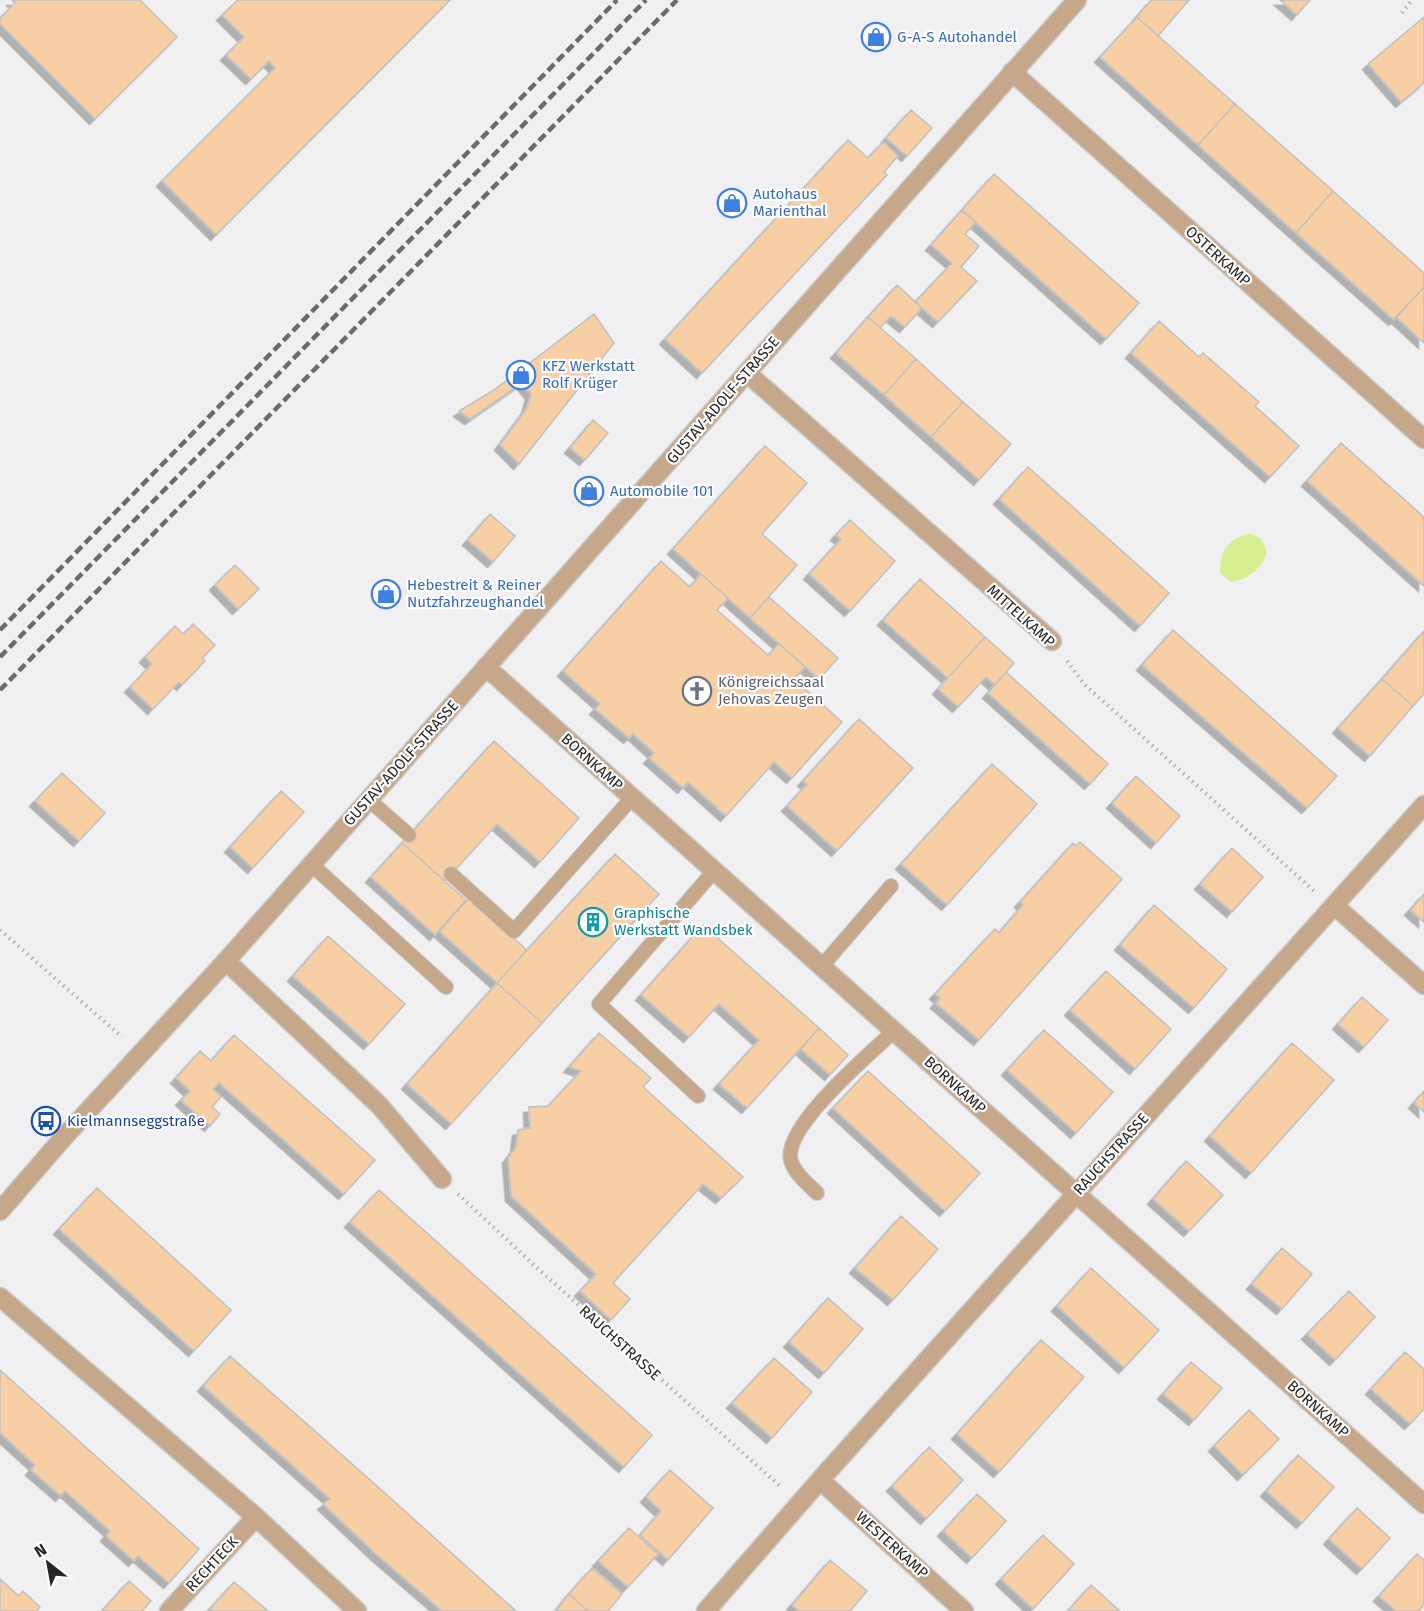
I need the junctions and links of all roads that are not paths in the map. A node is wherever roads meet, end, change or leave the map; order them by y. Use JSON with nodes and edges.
{"nodes":[{"id":1,"x":1077,"y":0,"type":"edge"},
{"id":2,"x":1012,"y":72,"type":"junction"},
{"id":3,"x":747,"y":373,"type":"junction"},
{"id":4,"x":1424,"y":439,"type":"edge"},
{"id":5,"x":1052,"y":641,"type":"road end"},
{"id":6,"x":486,"y":667,"type":"junction"},
{"id":7,"x":632,"y":798,"type":"junction"},
{"id":8,"x":369,"y":800,"type":"junction"},
{"id":9,"x":1424,"y":805,"type":"edge"},
{"id":10,"x":409,"y":835,"type":"dead end"},
{"id":11,"x":311,"y":864,"type":"junction"},
{"id":12,"x":714,"y":871,"type":"junction"},
{"id":13,"x":451,"y":874,"type":"dead end"},
{"id":14,"x":891,"y":886,"type":"dead end"},
{"id":15,"x":1335,"y":906,"type":"junction"},
{"id":16,"x":226,"y":961,"type":"junction"},
{"id":17,"x":822,"y":966,"type":"junction"},
{"id":18,"x":1424,"y":985,"type":"edge"},
{"id":19,"x":446,"y":987,"type":"dead end"},
{"id":20,"x":894,"y":1031,"type":"junction"},
{"id":21,"x":698,"y":1096,"type":"dead end"},
{"id":22,"x":442,"y":1179,"type":"road end"},
{"id":23,"x":817,"y":1193,"type":"dead end"},
{"id":24,"x":1077,"y":1193,"type":"junction"},
{"id":25,"x":0,"y":1211,"type":"edge"},
{"id":26,"x":0,"y":1297,"type":"edge"},
{"id":27,"x":820,"y":1480,"type":"junction"},
{"id":28,"x":1424,"y":1504,"type":"edge"},
{"id":29,"x":256,"y":1517,"type":"junction"},
{"id":30,"x":169,"y":1611,"type":"edge"},
{"id":31,"x":357,"y":1611,"type":"edge"},
{"id":32,"x":706,"y":1611,"type":"edge"},
{"id":33,"x":964,"y":1611,"type":"edge"}],
"edges":[{"from":1,"to":2,"type":"street","name":"GUSTAV-ADOLF-STRASSE"},
{"from":2,"to":3,"type":"street","name":"GUSTAV-ADOLF-STRASSE"},
{"from":2,"to":4,"type":"street","name":"OSTERKAMP"},
{"from":3,"to":5,"type":"street","name":"MITTELKAMP"},
{"from":3,"to":6,"type":"street","name":"GUSTAV-ADOLF-STRASSE"},
{"from":6,"to":7,"type":"street","name":"BORNKAMP"},
{"from":6,"to":8,"type":"street","name":"GUSTAV-ADOLF-STRASSE"},
{"from":7,"to":12,"type":"street","name":"BORNKAMP"},
{"from":7,"to":13,"type":"lane"},
{"from":8,"to":10,"type":"lane"},
{"from":8,"to":11,"type":"street","name":"GUSTAV-ADOLF-STRASSE"},
{"from":9,"to":15,"type":"street","name":"RAUCHSTRASSE"},
{"from":11,"to":16,"type":"street","name":"GUSTAV-ADOLF-STRASSE"},
{"from":11,"to":19,"type":"lane"},
{"from":12,"to":17,"type":"street","name":"BORNKAMP"},
{"from":12,"to":21,"type":"lane"},
{"from":14,"to":17,"type":"lane"},
{"from":15,"to":18,"type":"street"},
{"from":15,"to":24,"type":"street","name":"RAUCHSTRASSE"},
{"from":16,"to":22,"type":"street"},
{"from":16,"to":25,"type":"street","name":"GUSTAV-ADOLF-STRASSE"},
{"from":17,"to":20,"type":"street","name":"BORNKAMP"},
{"from":20,"to":23,"type":"lane"},
{"from":20,"to":24,"type":"street","name":"BORNKAMP"},
{"from":24,"to":27,"type":"street","name":"RAUCHSTRASSE"},
{"from":24,"to":28,"type":"street","name":"BORNKAMP"},
{"from":26,"to":29,"type":"street"},
{"from":27,"to":32,"type":"street","name":"RAUCHSTRASSE"},
{"from":27,"to":33,"type":"street","name":"WESTERKAMP"},
{"from":29,"to":30,"type":"street","name":"RECHTECK"},
{"from":29,"to":31,"type":"street"}]}
